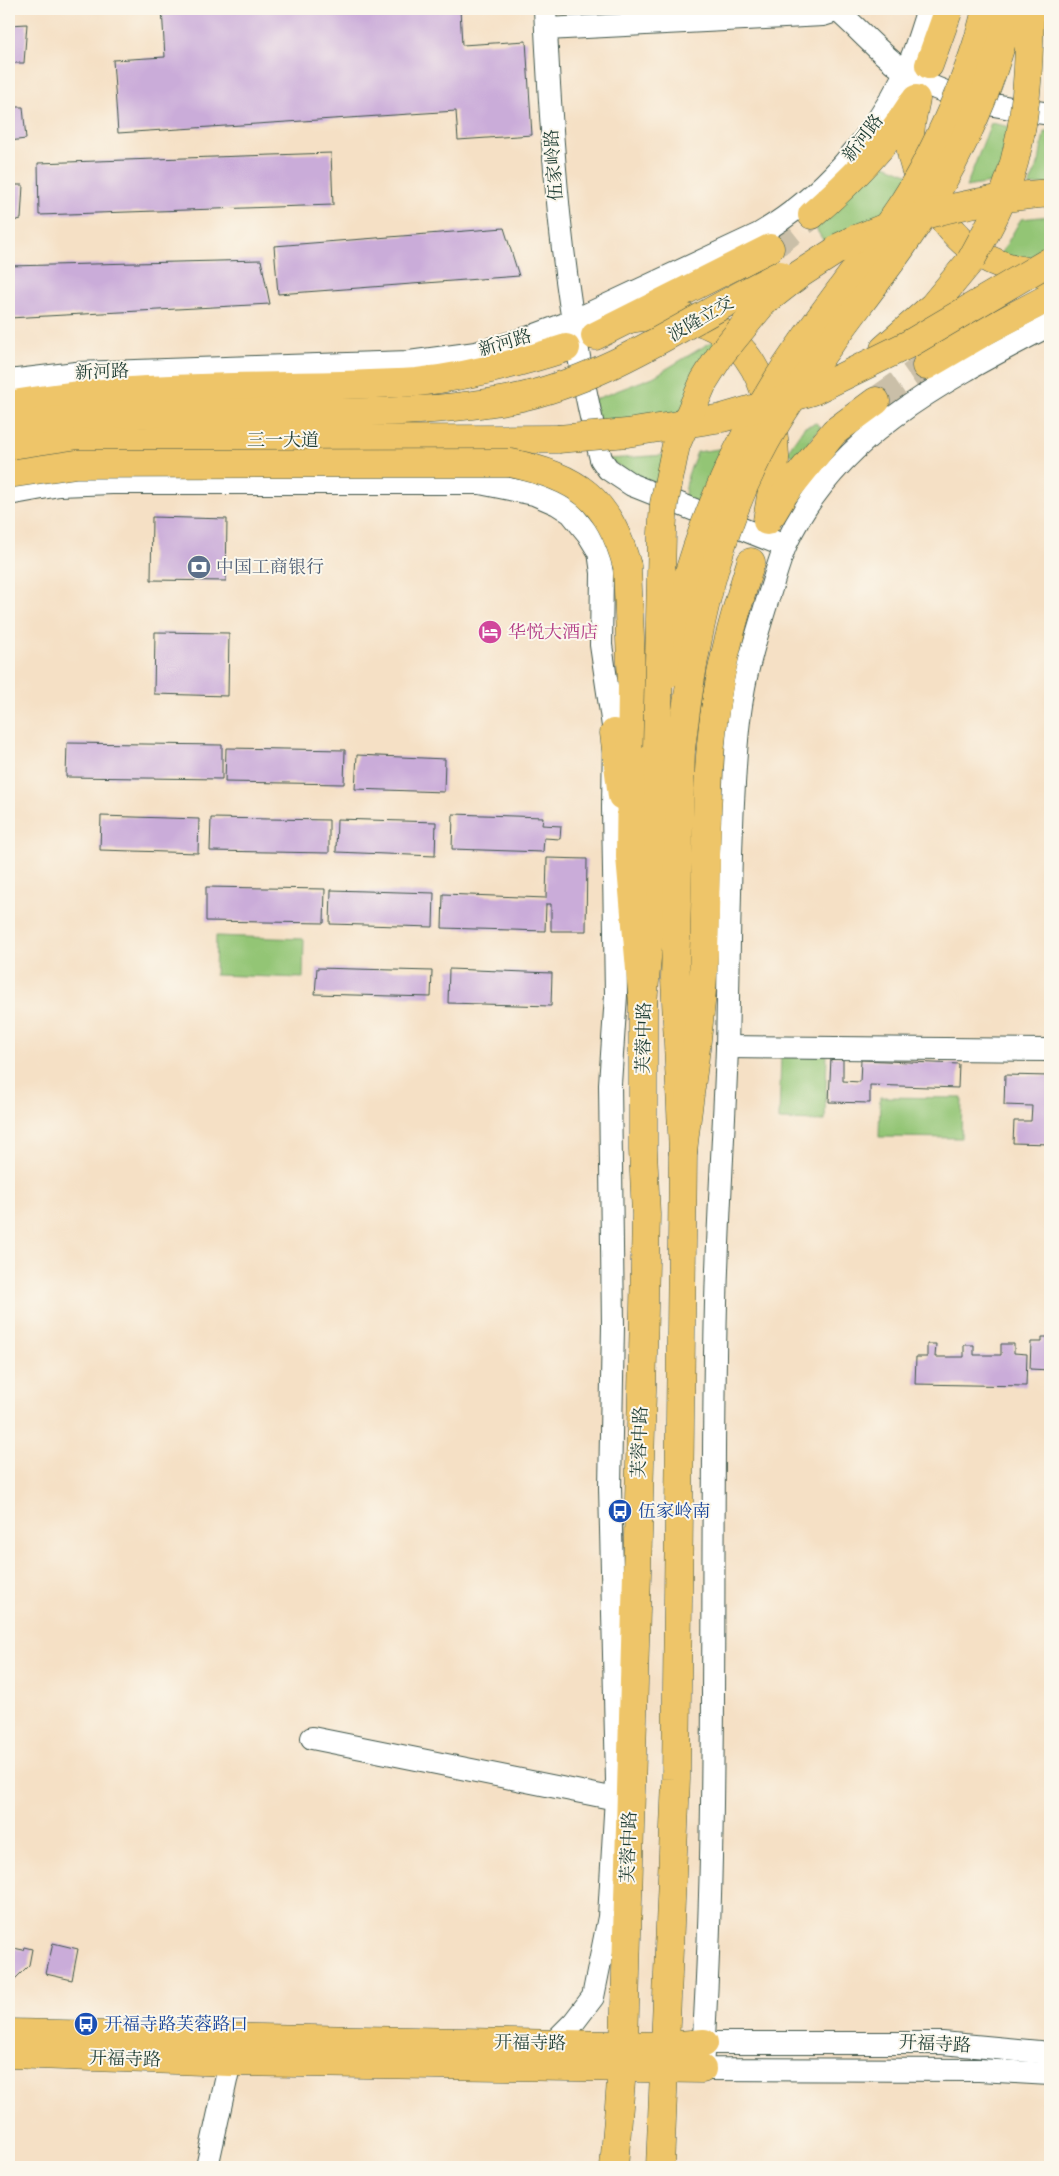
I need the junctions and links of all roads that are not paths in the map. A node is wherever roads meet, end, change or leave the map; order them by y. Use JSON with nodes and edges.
{"nodes":[{"id":1,"x":928,"y":9,"type":"edge"},
{"id":2,"x":949,"y":9,"type":"edge"},
{"id":3,"x":986,"y":9,"type":"edge"},
{"id":4,"x":1010,"y":9,"type":"edge"},
{"id":5,"x":1030,"y":9,"type":"edge"},
{"id":6,"x":840,"y":10,"type":"edge"},
{"id":7,"x":546,"y":19,"type":"edge"},
{"id":8,"x":918,"y":68,"type":"junction"},
{"id":9,"x":1050,"y":114,"type":"edge"},
{"id":10,"x":1050,"y":193,"type":"edge"},
{"id":11,"x":812,"y":215,"type":"tunnel mouth"},
{"id":12,"x":854,"y":239,"type":"junction"},
{"id":13,"x":770,"y":248,"type":"tunnel mouth"},
{"id":14,"x":1050,"y":261,"type":"edge"},
{"id":15,"x":1050,"y":274,"type":"edge"},
{"id":16,"x":1050,"y":297,"type":"edge"},
{"id":17,"x":630,"y":319,"type":"junction"},
{"id":18,"x":573,"y":320,"type":"junction"},
{"id":19,"x":1050,"y":325,"type":"edge"},
{"id":20,"x":595,"y":336,"type":"dead end"},
{"id":21,"x":566,"y":348,"type":"dead end"},
{"id":22,"x":926,"y":366,"type":"tunnel mouth"},
{"id":23,"x":862,"y":368,"type":"junction"},
{"id":24,"x":9,"y":381,"type":"edge"},
{"id":25,"x":61,"y":396,"type":"junction"},
{"id":26,"x":512,"y":400,"type":"joint"},
{"id":27,"x":876,"y":401,"type":"tunnel mouth"},
{"id":28,"x":9,"y":405,"type":"edge"},
{"id":29,"x":9,"y":423,"type":"edge"},
{"id":30,"x":9,"y":428,"type":"edge"},
{"id":31,"x":9,"y":455,"type":"edge"},
{"id":32,"x":76,"y":464,"type":"junction"},
{"id":33,"x":608,"y":469,"type":"junction"},
{"id":34,"x":9,"y":474,"type":"edge"},
{"id":35,"x":9,"y":494,"type":"edge"},
{"id":36,"x":571,"y":513,"type":"junction"},
{"id":37,"x":786,"y":546,"type":"junction"},
{"id":38,"x":751,"y":562,"type":"dead end"},
{"id":39,"x":614,"y":733,"type":"junction"},
{"id":40,"x":669,"y":748,"type":"junction"},
{"id":41,"x":630,"y":857,"type":"junction"},
{"id":42,"x":643,"y":1003,"type":"junction"},
{"id":43,"x":727,"y":1047,"type":"junction"},
{"id":44,"x":1050,"y":1050,"type":"edge"},
{"id":45,"x":682,"y":1152,"type":"junction"},
{"id":46,"x":312,"y":1738,"type":"dead end"},
{"id":47,"x":616,"y":1800,"type":"junction"},
{"id":48,"x":9,"y":2033,"type":"edge"},
{"id":49,"x":553,"y":2043,"type":"junction"},
{"id":50,"x":9,"y":2054,"type":"edge"},
{"id":51,"x":1050,"y":2054,"type":"edge"},
{"id":52,"x":622,"y":2056,"type":"junction"},
{"id":53,"x":703,"y":2056,"type":"junction"},
{"id":54,"x":665,"y":2058,"type":"junction"},
{"id":55,"x":230,"y":2062,"type":"junction"},
{"id":56,"x":1050,"y":2074,"type":"edge"},
{"id":57,"x":207,"y":2167,"type":"edge"},
{"id":58,"x":614,"y":2167,"type":"edge"},
{"id":59,"x":660,"y":2167,"type":"edge"}],
"edges":[{"from":1,"to":8,"type":"street","name":"新河路"},
{"from":2,"to":8,"type":"main road"},
{"from":3,"to":40,"type":"main road","bridge":true},
{"from":4,"to":40,"type":"main road","bridge":true},
{"from":5,"to":23,"type":"main road","bridge":true},
{"from":6,"to":7,"type":"street"},
{"from":6,"to":8,"type":"street"},
{"from":7,"to":18,"type":"street","name":"伍家岭路"},
{"from":8,"to":9,"type":"street"},
{"from":8,"to":18,"type":"street","name":"新河路"},
{"from":10,"to":12,"type":"main road","name":"波隆立交","bridge":true},
{"from":11,"to":15,"type":"main road"},
{"from":12,"to":26,"type":"main road","name":"波隆立交","bridge":true},
{"from":12,"to":40,"type":"main road","bridge":true},
{"from":13,"to":17,"type":"main road"},
{"from":14,"to":23,"type":"main road","bridge":true},
{"from":16,"to":22,"type":"main road"},
{"from":17,"to":20,"type":"main road"},
{"from":17,"to":27,"type":"main road"},
{"from":18,"to":24,"type":"street","name":"新河路"},
{"from":18,"to":33,"type":"street","name":"伍家岭路"},
{"from":19,"to":37,"type":"street"},
{"from":21,"to":25,"type":"main road"},
{"from":23,"to":31,"type":"main road","name":"三一大道","bridge":true},
{"from":25,"to":28,"type":"main road"},
{"from":25,"to":29,"type":"main road"},
{"from":26,"to":30,"type":"main road","name":"三一大道"},
{"from":31,"to":32,"type":"main road","bridge":true},
{"from":32,"to":34,"type":"main road","bridge":true},
{"from":32,"to":41,"type":"main road","bridge":true},
{"from":33,"to":36,"type":"street"},
{"from":33,"to":37,"type":"street"},
{"from":35,"to":36,"type":"street"},
{"from":36,"to":39,"type":"street"},
{"from":37,"to":43,"type":"street"},
{"from":38,"to":45,"type":"main road"},
{"from":39,"to":41,"type":"main road"},
{"from":39,"to":47,"type":"street"},
{"from":40,"to":42,"type":"main road","name":"芙蓉中路"},
{"from":40,"to":45,"type":"main road","name":"芙蓉中路"},
{"from":41,"to":42,"type":"main road"},
{"from":42,"to":52,"type":"main road","name":"芙蓉中路"},
{"from":43,"to":44,"type":"street"},
{"from":43,"to":53,"type":"street"},
{"from":45,"to":54,"type":"main road","name":"芙蓉中路"},
{"from":46,"to":47,"type":"street"},
{"from":47,"to":49,"type":"street"},
{"from":48,"to":49,"type":"main road","name":"开福寺路"},
{"from":49,"to":52,"type":"main road","name":"开福寺路"},
{"from":50,"to":55,"type":"main road","name":"开福寺路"},
{"from":51,"to":53,"type":"street","name":"开福寺路"},
{"from":52,"to":54,"type":"main road","name":"开福寺路"},
{"from":52,"to":55,"type":"main road","name":"开福寺路"},
{"from":52,"to":58,"type":"main road","name":"芙蓉中路"},
{"from":53,"to":54,"type":"main road","name":"开福寺路"},
{"from":53,"to":56,"type":"street","name":"开福寺路"},
{"from":54,"to":59,"type":"main road","name":"芙蓉中路"},
{"from":55,"to":57,"type":"street"}]}
